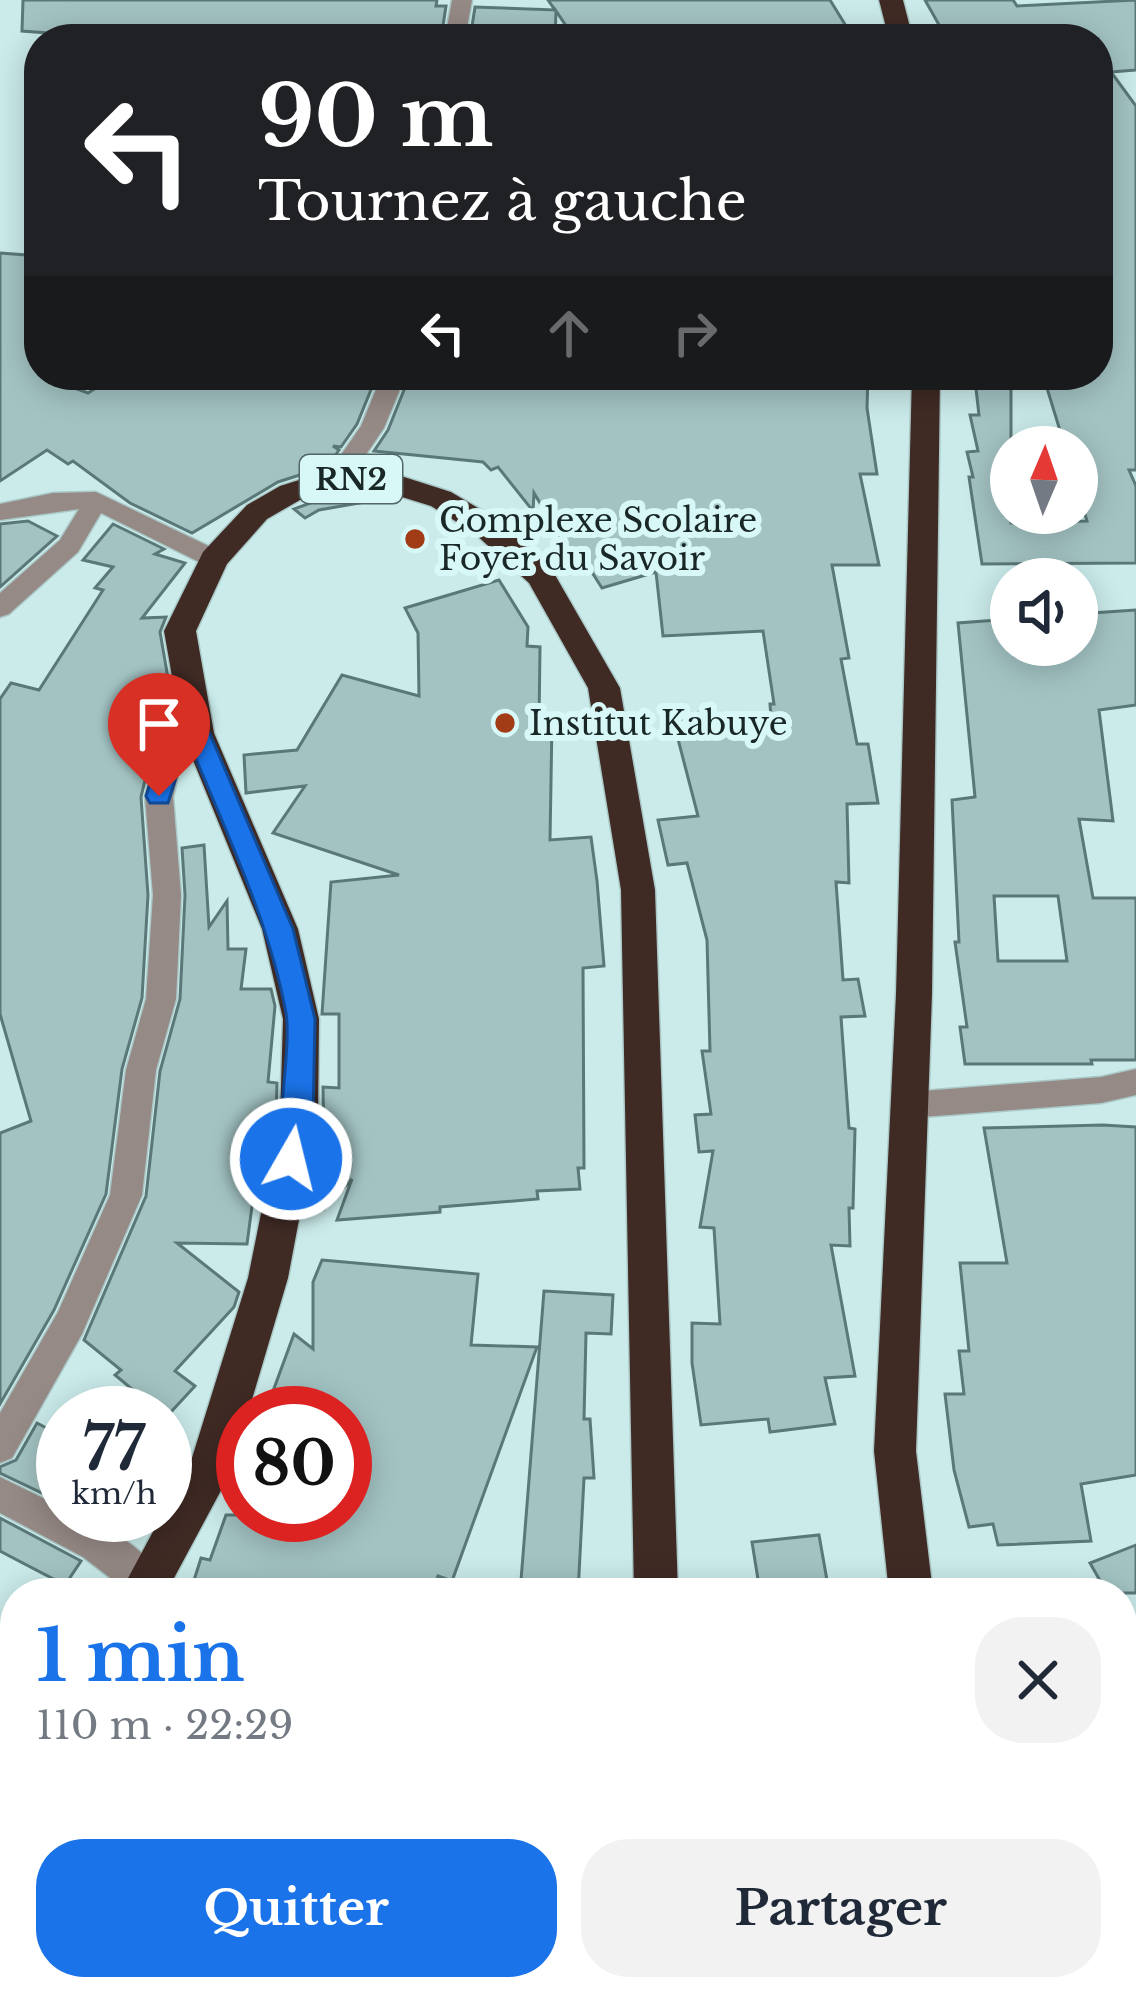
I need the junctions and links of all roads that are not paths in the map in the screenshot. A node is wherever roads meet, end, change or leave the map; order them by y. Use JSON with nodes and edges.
{"nodes":[{"id":1,"x":388,"y":390,"type":"edge"},
{"id":2,"x":926,"y":390,"type":"edge"},
{"id":3,"x":337,"y":478,"type":"junction"},
{"id":4,"x":96,"y":500,"type":"junction"},
{"id":5,"x":0,"y":512,"type":"edge"},
{"id":6,"x":214,"y":559,"type":"junction"},
{"id":7,"x":0,"y":608,"type":"edge"},
{"id":8,"x":198,"y":734,"type":"junction"},
{"id":9,"x":1136,"y":1082,"type":"edge"},
{"id":10,"x":910,"y":1105,"type":"junction"},
{"id":11,"x":0,"y":1446,"type":"edge"},
{"id":12,"x":0,"y":1494,"type":"edge"},
{"id":13,"x":134,"y":1578,"type":"edge"},
{"id":14,"x":150,"y":1578,"type":"edge"},
{"id":15,"x":656,"y":1578,"type":"edge"},
{"id":16,"x":909,"y":1578,"type":"edge"}],
"edges":[{"from":1,"to":3,"type":"street"},
{"from":2,"to":10,"type":"highway"},
{"from":3,"to":6,"type":"highway","number":"RN2"},
{"from":3,"to":15,"type":"highway","number":"RN2"},
{"from":4,"to":5,"type":"street"},
{"from":4,"to":6,"type":"street"},
{"from":4,"to":7,"type":"street"},
{"from":6,"to":8,"type":"highway","number":"RN2"},
{"from":8,"to":11,"type":"street"},
{"from":8,"to":14,"type":"highway","number":"RN2"},
{"from":9,"to":10,"type":"street"},
{"from":10,"to":16,"type":"highway"},
{"from":12,"to":13,"type":"street"}]}
